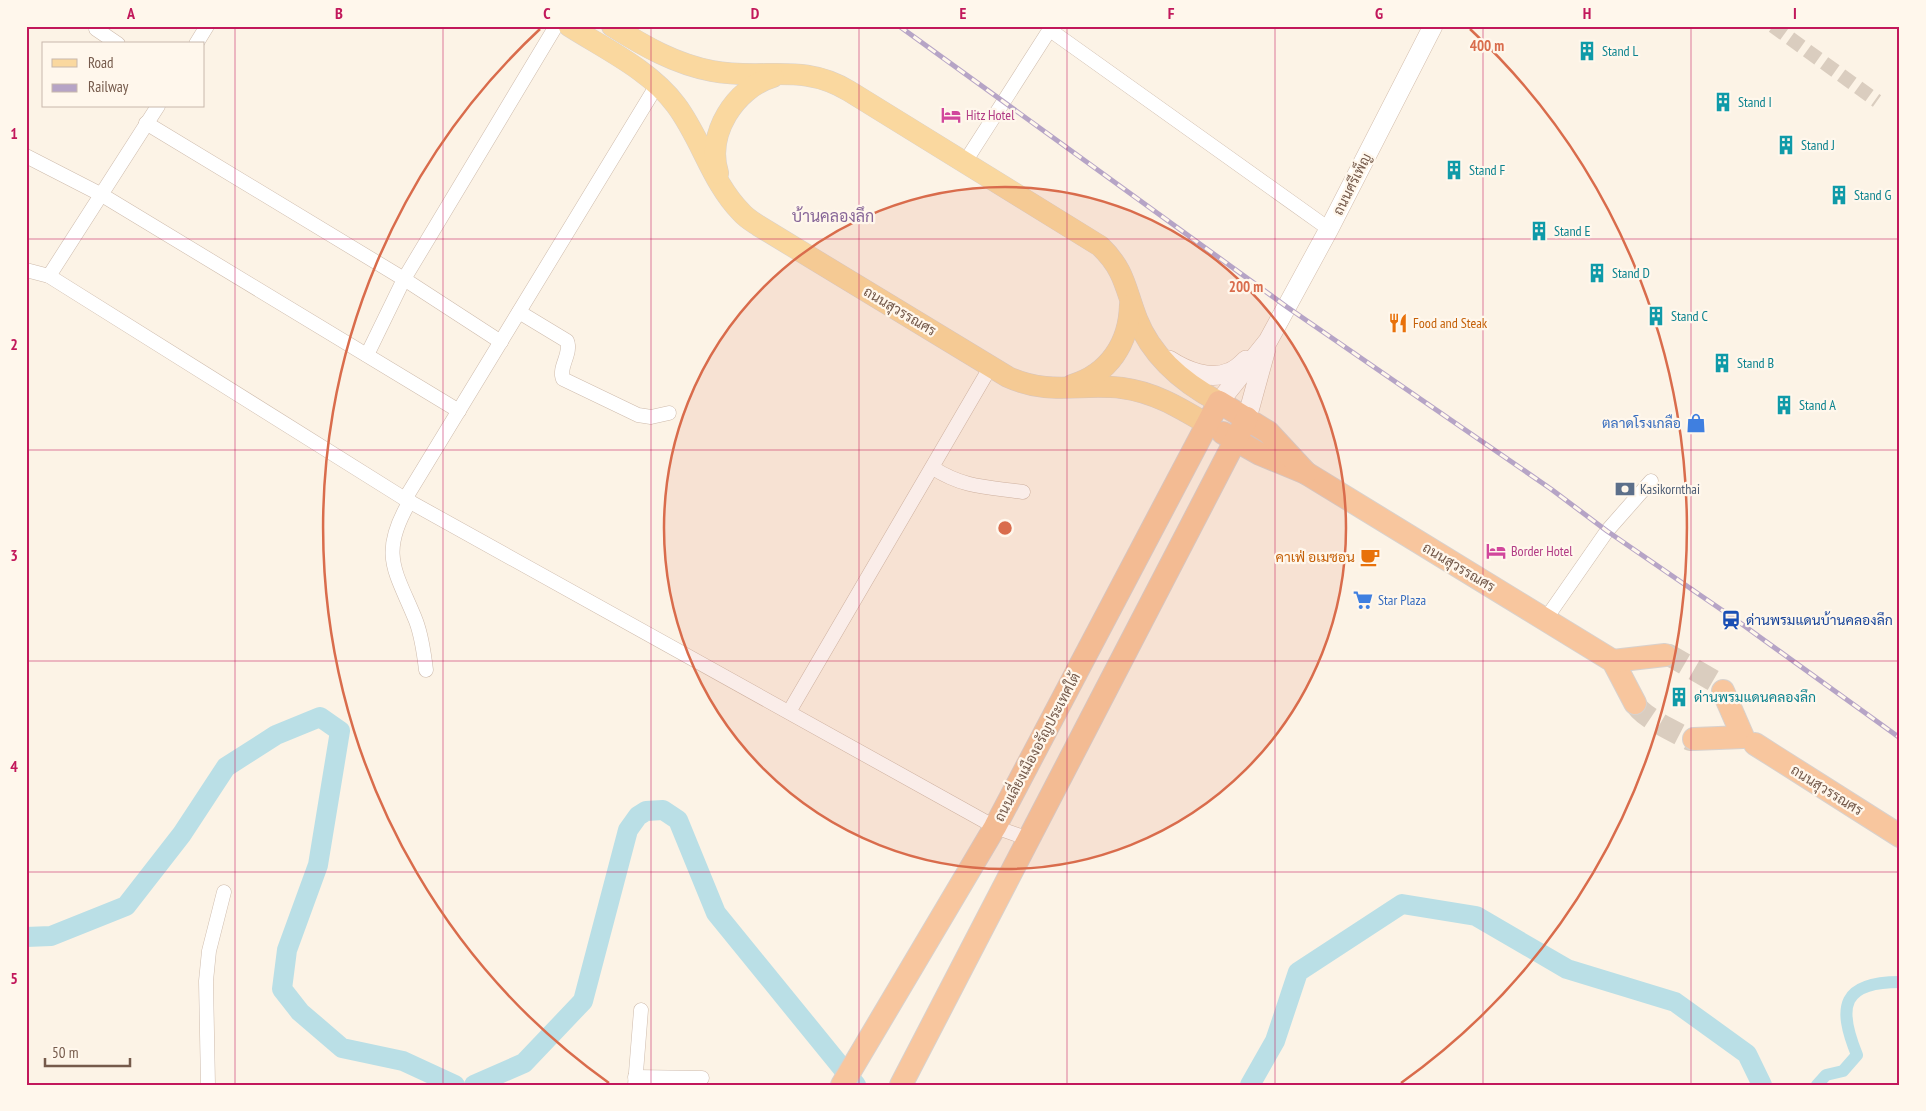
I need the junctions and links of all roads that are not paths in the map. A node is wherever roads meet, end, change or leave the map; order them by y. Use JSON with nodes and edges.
{"nodes":[{"id":1,"x":207,"y":26,"type":"edge"},
{"id":2,"x":556,"y":26,"type":"edge"},
{"id":3,"x":569,"y":26,"type":"edge"},
{"id":4,"x":612,"y":26,"type":"edge"},
{"id":5,"x":1433,"y":26,"type":"edge"},
{"id":6,"x":1051,"y":28,"type":"edge"},
{"id":7,"x":96,"y":29,"type":"dead end"},
{"id":8,"x":115,"y":42,"type":"edge"},
{"id":9,"x":197,"y":42,"type":"edge"},
{"id":10,"x":781,"y":75,"type":"junction"},
{"id":11,"x":657,"y":85,"type":"junction"},
{"id":12,"x":157,"y":108,"type":"edge"},
{"id":13,"x":146,"y":123,"type":"junction"},
{"id":14,"x":26,"y":156,"type":"edge"},
{"id":15,"x":965,"y":162,"type":"junction"},
{"id":16,"x":723,"y":188,"type":"junction"},
{"id":17,"x":102,"y":195,"type":"junction"},
{"id":18,"x":1329,"y":230,"type":"junction"},
{"id":19,"x":26,"y":270,"type":"edge"},
{"id":20,"x":49,"y":276,"type":"junction"},
{"id":21,"x":404,"y":279,"type":"junction"},
{"id":22,"x":1130,"y":300,"type":"junction"},
{"id":23,"x":519,"y":312,"type":"junction"},
{"id":24,"x":1268,"y":341,"type":"junction"},
{"id":25,"x":501,"y":342,"type":"junction"},
{"id":26,"x":1158,"y":354,"type":"junction"},
{"id":27,"x":367,"y":355,"type":"junction"},
{"id":28,"x":991,"y":366,"type":"junction"},
{"id":29,"x":1064,"y":388,"type":"junction"},
{"id":30,"x":1219,"y":402,"type":"junction"},
{"id":31,"x":459,"y":411,"type":"junction"},
{"id":32,"x":669,"y":413,"type":"dead end"},
{"id":33,"x":1247,"y":418,"type":"junction"},
{"id":34,"x":1207,"y":424,"type":"junction"},
{"id":35,"x":1235,"y":440,"type":"junction"},
{"id":36,"x":933,"y":468,"type":"junction"},
{"id":37,"x":1306,"y":473,"type":"junction"},
{"id":38,"x":1650,"y":480,"type":"dead end"},
{"id":39,"x":1023,"y":492,"type":"dead end"},
{"id":40,"x":407,"y":500,"type":"junction"},
{"id":41,"x":1545,"y":620,"type":"junction"},
{"id":42,"x":1664,"y":655,"type":"tunnel mouth"},
{"id":43,"x":1613,"y":661,"type":"junction"},
{"id":44,"x":426,"y":670,"type":"dead end"},
{"id":45,"x":1723,"y":691,"type":"tunnel mouth"},
{"id":46,"x":1635,"y":704,"type":"tunnel mouth"},
{"id":47,"x":789,"y":712,"type":"junction"},
{"id":48,"x":1694,"y":740,"type":"tunnel mouth"},
{"id":49,"x":1755,"y":744,"type":"dead end"},
{"id":50,"x":995,"y":827,"type":"junction"},
{"id":51,"x":1900,"y":836,"type":"edge"},
{"id":52,"x":1029,"y":838,"type":"junction"},
{"id":53,"x":224,"y":892,"type":"dead end"},
{"id":54,"x":641,"y":1010,"type":"dead end"},
{"id":55,"x":702,"y":1078,"type":"dead end"},
{"id":56,"x":635,"y":1081,"type":"edge"},
{"id":57,"x":208,"y":1085,"type":"edge"},
{"id":58,"x":842,"y":1085,"type":"edge"},
{"id":59,"x":902,"y":1085,"type":"edge"}],
"edges":[{"from":1,"to":9,"type":"street"},
{"from":2,"to":21,"type":"street"},
{"from":3,"to":11,"type":"main road","name":"ถนนสุวรรณศร"},
{"from":4,"to":10,"type":"main road","name":"ถนนสุวรรณศร"},
{"from":5,"to":18,"type":"main road","name":"ถนนศรีเพ็ญ"},
{"from":6,"to":15,"type":"street"},
{"from":6,"to":18,"type":"street"},
{"from":7,"to":8,"type":"street"},
{"from":10,"to":15,"type":"main road","name":"ถนนสุวรรณศร"},
{"from":10,"to":16,"type":"main road"},
{"from":11,"to":16,"type":"main road","name":"ถนนสุวรรณศร"},
{"from":11,"to":23,"type":"street"},
{"from":12,"to":13,"type":"street"},
{"from":13,"to":17,"type":"street"},
{"from":13,"to":21,"type":"street"},
{"from":14,"to":17,"type":"street"},
{"from":15,"to":22,"type":"main road","name":"ถนนสุวรรณศร"},
{"from":16,"to":28,"type":"main road","name":"ถนนสุวรรณศร"},
{"from":17,"to":20,"type":"street"},
{"from":17,"to":27,"type":"street"},
{"from":18,"to":24,"type":"main road","name":"ถนนศรีเพ็ญ"},
{"from":19,"to":20,"type":"street"},
{"from":20,"to":40,"type":"street"},
{"from":21,"to":25,"type":"street"},
{"from":21,"to":27,"type":"street"},
{"from":22,"to":26,"type":"main road","name":"ถนนสุวรรณศร"},
{"from":22,"to":29,"type":"main road"},
{"from":23,"to":25,"type":"street"},
{"from":23,"to":32,"type":"street"},
{"from":24,"to":26,"type":"main road"},
{"from":24,"to":30,"type":"main road","name":"ถนนศรีเพ็ญ"},
{"from":24,"to":33,"type":"main road","name":"ถนนศรีเพ็ญ"},
{"from":25,"to":31,"type":"street"},
{"from":26,"to":30,"type":"main road","name":"ถนนสุวรรณศร"},
{"from":27,"to":31,"type":"street"},
{"from":28,"to":29,"type":"main road","name":"ถนนสุวรรณศร"},
{"from":28,"to":36,"type":"street"},
{"from":29,"to":34,"type":"main road","name":"ถนนสุวรรณศร"},
{"from":30,"to":33,"type":"highway","name":"ถนนสุวรรณศร"},
{"from":30,"to":34,"type":"highway","name":"ถนนเลี่ยงเมืองอรัญประเทศใต้"},
{"from":31,"to":40,"type":"street"},
{"from":33,"to":35,"type":"highway"},
{"from":33,"to":37,"type":"highway","name":"ถนนสุวรรณศร"},
{"from":34,"to":35,"type":"highway","name":"ถนนสุวรรณศร"},
{"from":34,"to":50,"type":"highway","name":"ถนนเลี่ยงเมืองอรัญประเทศใต้"},
{"from":35,"to":37,"type":"highway","name":"ถนนสุวรรณศร"},
{"from":35,"to":52,"type":"highway"},
{"from":36,"to":39,"type":"street"},
{"from":36,"to":47,"type":"street"},
{"from":37,"to":41,"type":"highway","name":"ถนนสุวรรณศร"},
{"from":38,"to":41,"type":"street"},
{"from":40,"to":44,"type":"street"},
{"from":40,"to":47,"type":"street"},
{"from":41,"to":43,"type":"highway","name":"ถนนสุวรรณศร"},
{"from":42,"to":43,"type":"highway"},
{"from":43,"to":46,"type":"highway"},
{"from":45,"to":48,"type":"highway"},
{"from":47,"to":50,"type":"street"},
{"from":49,"to":51,"type":"highway","name":"ถนนสุวรรณศร"},
{"from":50,"to":52,"type":"street"},
{"from":50,"to":58,"type":"highway","name":"ถนนเลี่ยงเมืองอรัญประเทศใต้"},
{"from":52,"to":59,"type":"highway"},
{"from":53,"to":57,"type":"street"},
{"from":54,"to":56,"type":"street"},
{"from":55,"to":56,"type":"street"}]}
